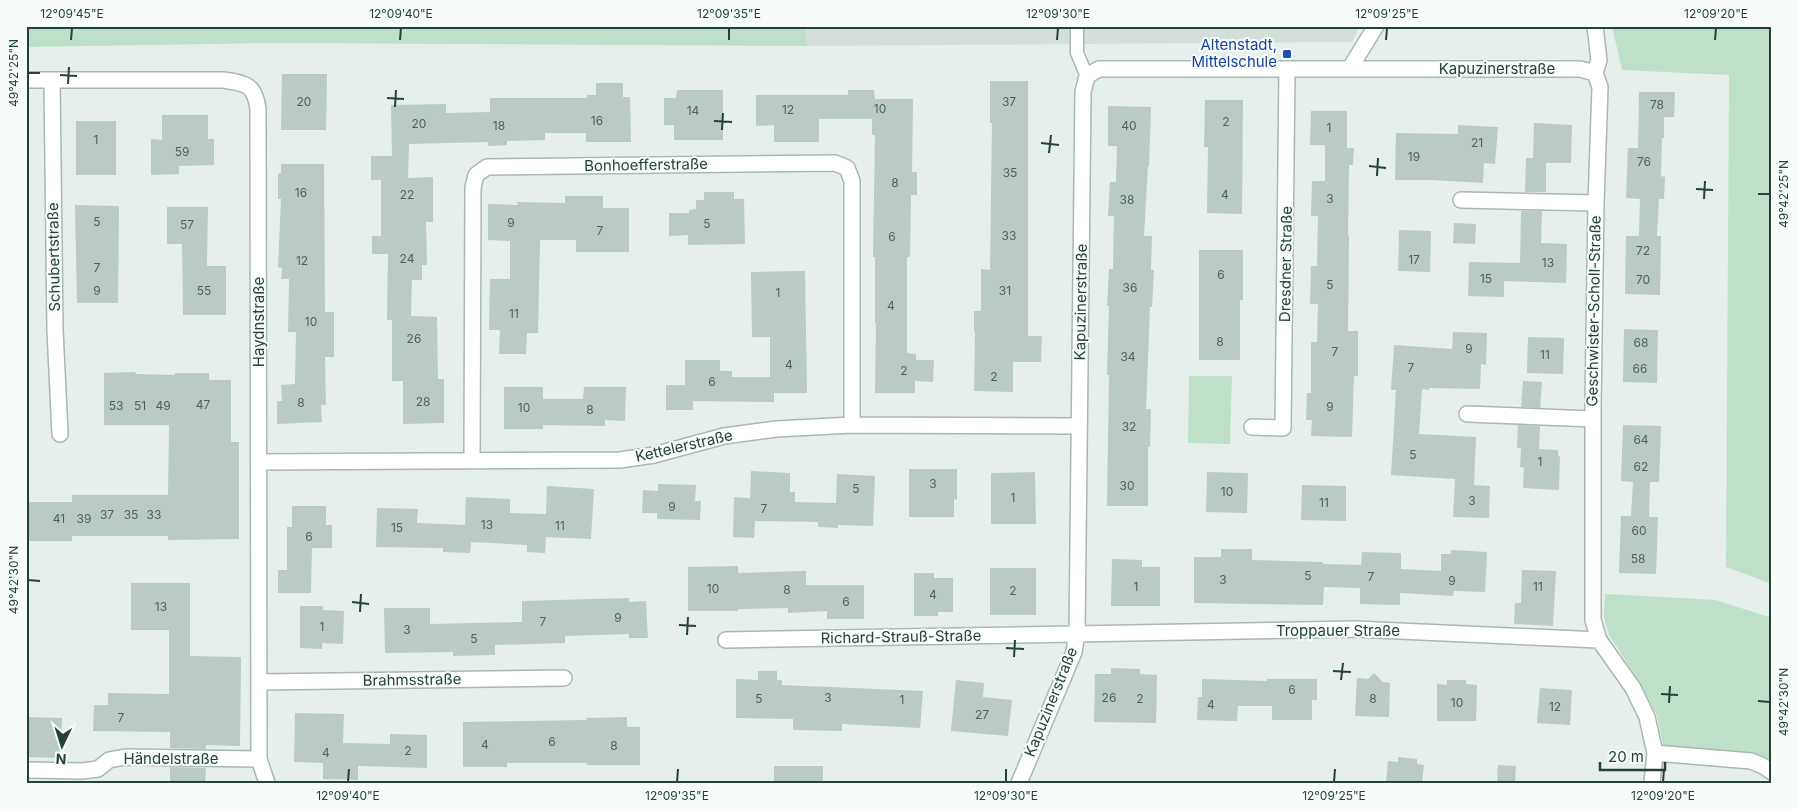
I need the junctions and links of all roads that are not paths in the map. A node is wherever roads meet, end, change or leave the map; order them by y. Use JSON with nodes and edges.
{"nodes":[{"id":1,"x":1077,"y":26,"type":"edge"},
{"id":2,"x":1376,"y":26,"type":"edge"},
{"id":3,"x":1595,"y":26,"type":"edge"},
{"id":4,"x":1287,"y":68,"type":"junction"},
{"id":5,"x":1350,"y":68,"type":"junction"},
{"id":6,"x":1595,"y":73,"type":"junction"},
{"id":7,"x":1087,"y":76,"type":"junction"},
{"id":8,"x":26,"y":80,"type":"edge"},
{"id":9,"x":52,"y":80,"type":"junction"},
{"id":10,"x":1460,"y":200,"type":"dead end"},
{"id":11,"x":1596,"y":203,"type":"junction"},
{"id":12,"x":1467,"y":414,"type":"dead end"},
{"id":13,"x":1593,"y":419,"type":"junction"},
{"id":14,"x":852,"y":425,"type":"junction"},
{"id":15,"x":1079,"y":426,"type":"junction"},
{"id":16,"x":1252,"y":428,"type":"dead end"},
{"id":17,"x":60,"y":434,"type":"dead end"},
{"id":18,"x":472,"y":461,"type":"junction"},
{"id":19,"x":259,"y":462,"type":"junction"},
{"id":20,"x":1076,"y":633,"type":"junction"},
{"id":21,"x":726,"y":640,"type":"dead end"},
{"id":22,"x":1599,"y":640,"type":"junction"},
{"id":23,"x":564,"y":678,"type":"dead end"},
{"id":24,"x":259,"y":682,"type":"junction"},
{"id":25,"x":1655,"y":753,"type":"junction"},
{"id":26,"x":260,"y":759,"type":"junction"},
{"id":27,"x":26,"y":770,"type":"edge"},
{"id":28,"x":1772,"y":772,"type":"edge"},
{"id":29,"x":266,"y":783,"type":"edge"},
{"id":30,"x":1019,"y":783,"type":"edge"},
{"id":31,"x":1652,"y":783,"type":"edge"}],
"edges":[{"from":1,"to":7,"type":"lane"},
{"from":2,"to":5,"type":"street"},
{"from":3,"to":6,"type":"street"},
{"from":4,"to":5,"type":"street","name":"Kapuzinerstraße"},
{"from":4,"to":7,"type":"street","name":"Kapuzinerstraße"},
{"from":4,"to":16,"type":"street","name":"Dresdner Straße"},
{"from":5,"to":6,"type":"street","name":"Kapuzinerstraße"},
{"from":6,"to":11,"type":"street","name":"Geschwister-Scholl-Straße"},
{"from":7,"to":15,"type":"street","name":"Kapuzinerstraße"},
{"from":8,"to":9,"type":"street","name":"Haydnstraße"},
{"from":9,"to":17,"type":"street","name":"Schubertstraße"},
{"from":9,"to":19,"type":"street","name":"Haydnstraße"},
{"from":10,"to":11,"type":"street","name":"Geschwister-Scholl-Straße"},
{"from":11,"to":13,"type":"street","name":"Geschwister-Scholl-Straße"},
{"from":12,"to":13,"type":"street","name":"Geschwister-Scholl-Straße"},
{"from":13,"to":22,"type":"street","name":"Geschwister-Scholl-Straße"},
{"from":14,"to":15,"type":"street","name":"Kettelerstraße"},
{"from":14,"to":18,"type":"street","name":"Kettelerstraße"},
{"from":14,"to":18,"type":"street","name":"Bonhoefferstraße"},
{"from":15,"to":20,"type":"street","name":"Kapuzinerstraße"},
{"from":18,"to":19,"type":"street","name":"Kettelerstraße"},
{"from":19,"to":24,"type":"street","name":"Haydnstraße"},
{"from":20,"to":21,"type":"street","name":"Richard-Strauß-Straße"},
{"from":20,"to":22,"type":"street","name":"Troppauer Straße"},
{"from":20,"to":30,"type":"street","name":"Kapuzinerstraße"},
{"from":22,"to":25,"type":"street","name":"Geschwister-Scholl-Straße"},
{"from":23,"to":24,"type":"street","name":"Brahmsstraße"},
{"from":24,"to":26,"type":"street","name":"Haydnstraße"},
{"from":25,"to":28,"type":"street"},
{"from":25,"to":31,"type":"street","name":"Geschwister-Scholl-Straße"},
{"from":26,"to":27,"type":"street","name":"Händelstraße"},
{"from":26,"to":29,"type":"street","name":"Haydnstraße"}]}
